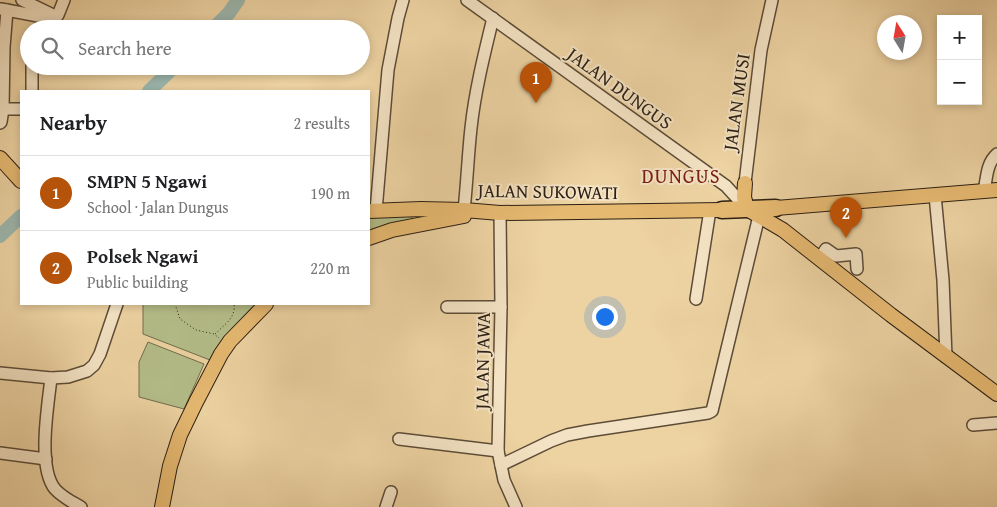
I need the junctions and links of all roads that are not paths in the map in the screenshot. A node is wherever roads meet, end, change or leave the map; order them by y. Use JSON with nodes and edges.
{"nodes":[{"id":1,"x":22,"y":0,"type":"edge"},
{"id":2,"x":64,"y":0,"type":"edge"},
{"id":3,"x":403,"y":0,"type":"edge"},
{"id":4,"x":467,"y":0,"type":"edge"},
{"id":5,"x":772,"y":0,"type":"edge"},
{"id":6,"x":4,"y":10,"type":"edge"},
{"id":7,"x":55,"y":15,"type":"junction"},
{"id":8,"x":33,"y":16,"type":"junction"},
{"id":9,"x":493,"y":18,"type":"junction"},
{"id":10,"x":33,"y":20,"type":"edge"},
{"id":11,"x":56,"y":20,"type":"edge"},
{"id":12,"x":32,"y":75,"type":"edge"},
{"id":13,"x":32,"y":90,"type":"edge"},
{"id":14,"x":3,"y":108,"type":"junction"},
{"id":15,"x":20,"y":109,"type":"edge"},
{"id":16,"x":0,"y":123,"type":"edge"},
{"id":17,"x":997,"y":154,"type":"edge"},
{"id":18,"x":0,"y":158,"type":"edge"},
{"id":19,"x":20,"y":180,"type":"edge"},
{"id":20,"x":745,"y":183,"type":"joint"},
{"id":21,"x":991,"y":191,"type":"edge"},
{"id":22,"x":935,"y":195,"type":"junction"},
{"id":23,"x":776,"y":208,"type":"joint"},
{"id":24,"x":464,"y":210,"type":"junction"},
{"id":25,"x":716,"y":210,"type":"junction"},
{"id":26,"x":372,"y":211,"type":"edge"},
{"id":27,"x":752,"y":211,"type":"junction"},
{"id":28,"x":500,"y":213,"type":"junction"},
{"id":29,"x":370,"y":238,"type":"edge"},
{"id":30,"x":819,"y":259,"type":"junction"},
{"id":31,"x":857,"y":269,"type":"dead end"},
{"id":32,"x":696,"y":299,"type":"dead end"},
{"id":33,"x":117,"y":305,"type":"edge"},
{"id":34,"x":265,"y":305,"type":"edge"},
{"id":35,"x":447,"y":307,"type":"dead end"},
{"id":36,"x":501,"y":307,"type":"junction"},
{"id":37,"x":946,"y":357,"type":"junction"},
{"id":38,"x":0,"y":373,"type":"edge"},
{"id":39,"x":51,"y":378,"type":"junction"},
{"id":40,"x":997,"y":394,"type":"edge"},
{"id":41,"x":997,"y":423,"type":"edge"},
{"id":42,"x":973,"y":425,"type":"dead end"},
{"id":43,"x":399,"y":439,"type":"dead end"},
{"id":44,"x":498,"y":451,"type":"junction"},
{"id":45,"x":0,"y":453,"type":"edge"},
{"id":46,"x":46,"y":459,"type":"junction"},
{"id":47,"x":501,"y":465,"type":"junction"},
{"id":48,"x":391,"y":492,"type":"dead end"},
{"id":49,"x":81,"y":507,"type":"edge"},
{"id":50,"x":162,"y":507,"type":"edge"},
{"id":51,"x":386,"y":507,"type":"edge"},
{"id":52,"x":516,"y":507,"type":"edge"}],
"edges":[{"from":1,"to":7,"type":"street"},
{"from":2,"to":7,"type":"street"},
{"from":3,"to":26,"type":"street"},
{"from":4,"to":9,"type":"street","name":"JALAN DUNGUS"},
{"from":5,"to":20,"type":"street","name":"JALAN MUSI"},
{"from":6,"to":8,"type":"street"},
{"from":6,"to":14,"type":"street"},
{"from":7,"to":8,"type":"street"},
{"from":7,"to":11,"type":"street"},
{"from":8,"to":10,"type":"street"},
{"from":9,"to":24,"type":"street"},
{"from":9,"to":27,"type":"street","name":"JALAN DUNGUS"},
{"from":12,"to":13,"type":"street"},
{"from":14,"to":15,"type":"street"},
{"from":14,"to":16,"type":"street"},
{"from":17,"to":21,"type":"street"},
{"from":18,"to":19,"type":"main road"},
{"from":20,"to":27,"type":"main road","name":"JALAN MUSI"},
{"from":21,"to":22,"type":"main road","name":"JALAN SUKOWATI"},
{"from":22,"to":23,"type":"main road","name":"JALAN SUKOWATI"},
{"from":22,"to":37,"type":"street"},
{"from":23,"to":27,"type":"highway","name":"JALAN SUKOWATI"},
{"from":24,"to":26,"type":"main road","name":"JALAN SUKOWATI"},
{"from":24,"to":28,"type":"main road","name":"JALAN SUKOWATI"},
{"from":25,"to":27,"type":"highway","name":"JALAN SUKOWATI"},
{"from":25,"to":28,"type":"main road","name":"JALAN SUKOWATI"},
{"from":25,"to":32,"type":"street"},
{"from":27,"to":30,"type":"main road"},
{"from":27,"to":47,"type":"street"},
{"from":28,"to":29,"type":"main road"},
{"from":28,"to":36,"type":"street","name":"JALAN JAWA"},
{"from":30,"to":31,"type":"street"},
{"from":30,"to":37,"type":"main road"},
{"from":33,"to":39,"type":"street"},
{"from":34,"to":50,"type":"main road"},
{"from":35,"to":36,"type":"street"},
{"from":36,"to":44,"type":"street","name":"JALAN JAWA"},
{"from":37,"to":40,"type":"main road"},
{"from":38,"to":39,"type":"street"},
{"from":39,"to":46,"type":"street"},
{"from":41,"to":42,"type":"street"},
{"from":43,"to":44,"type":"street"},
{"from":44,"to":47,"type":"street","name":"JALAN JAWA"},
{"from":45,"to":46,"type":"street"},
{"from":46,"to":49,"type":"street"},
{"from":47,"to":52,"type":"street","name":"JALAN JAWA"},
{"from":48,"to":51,"type":"street"}]}
